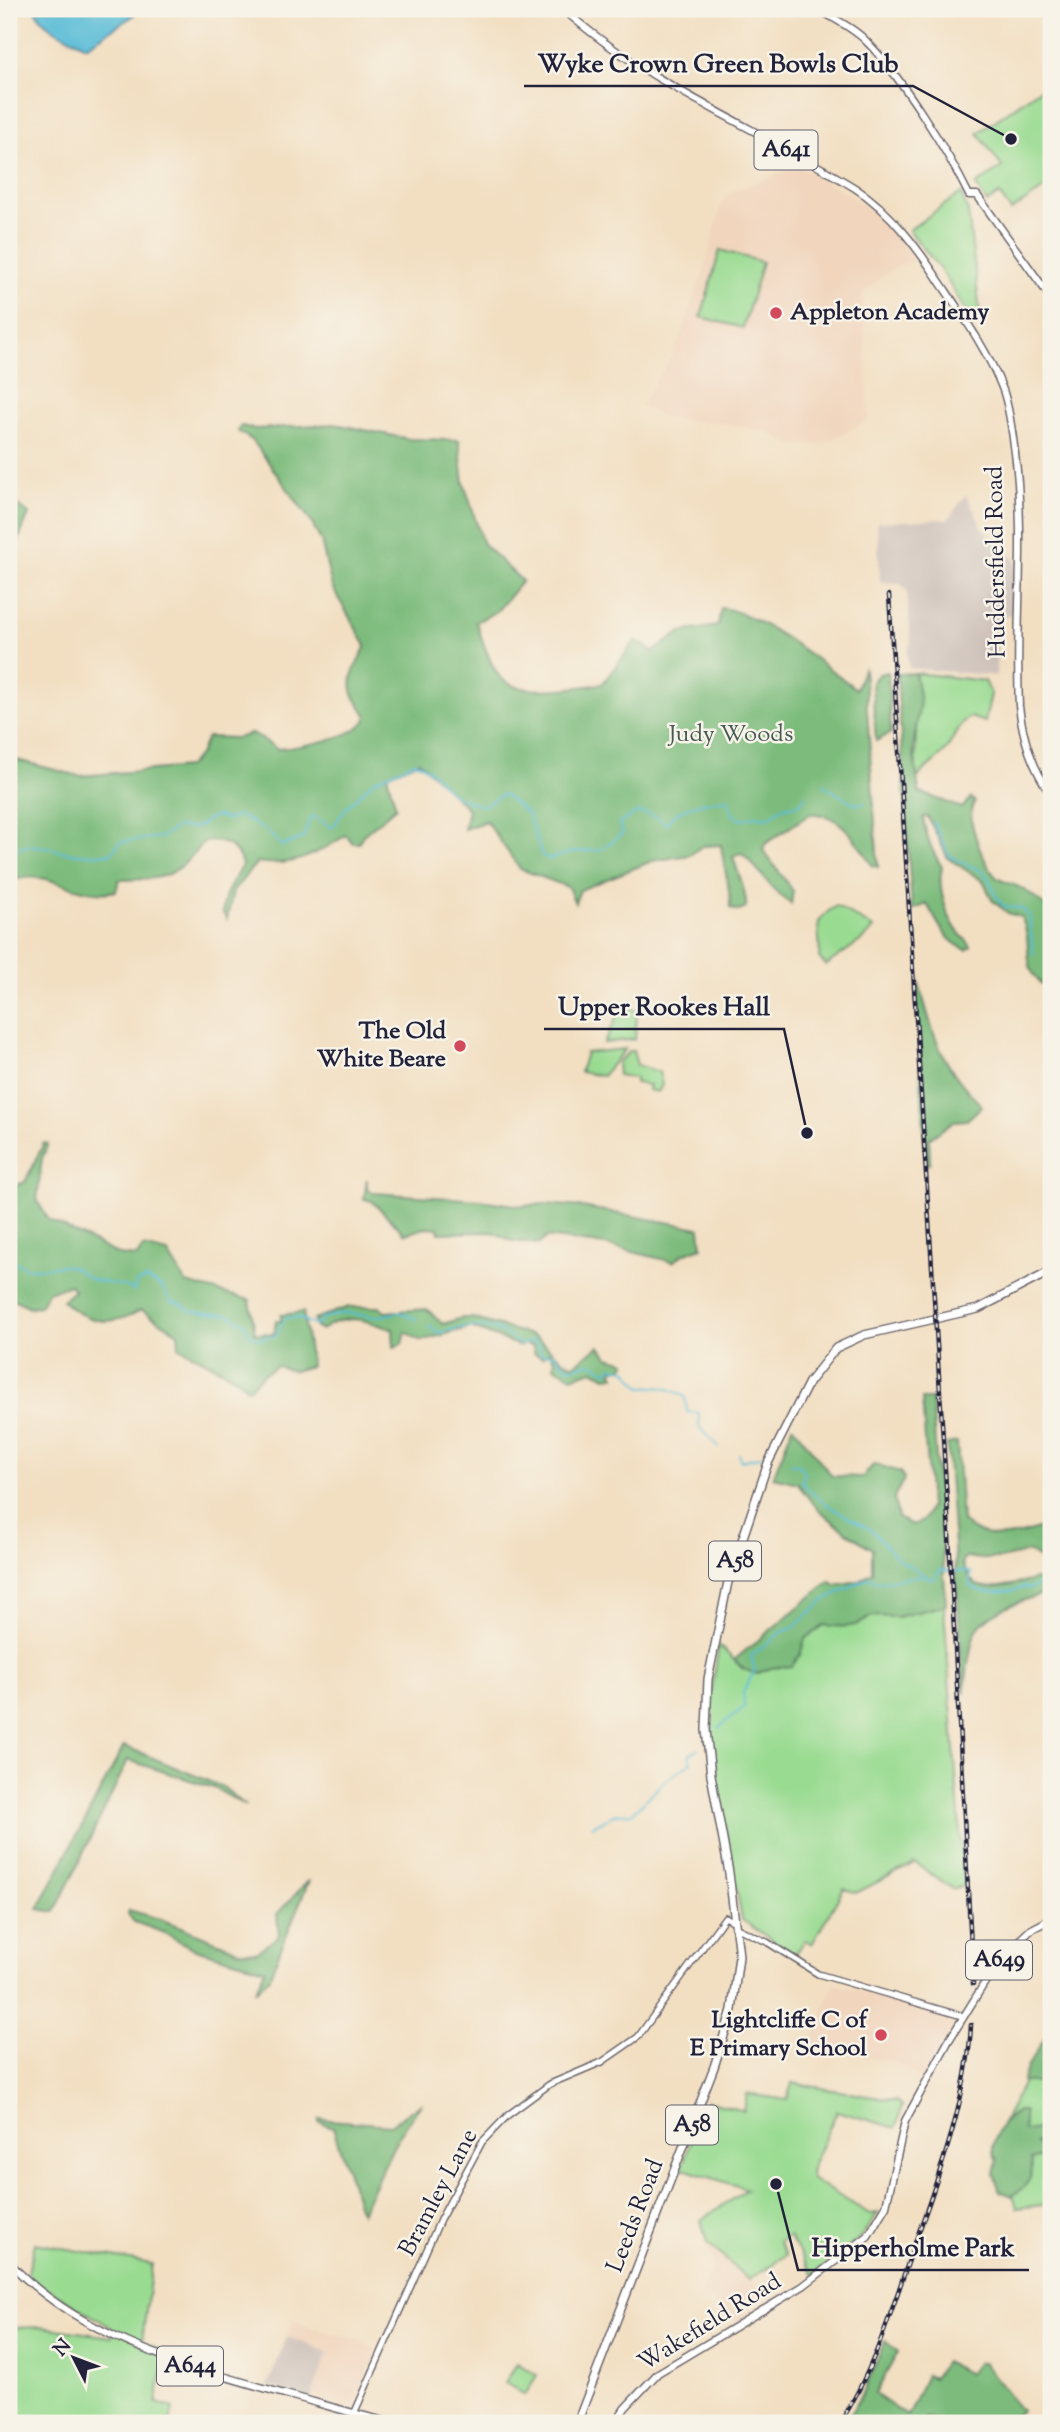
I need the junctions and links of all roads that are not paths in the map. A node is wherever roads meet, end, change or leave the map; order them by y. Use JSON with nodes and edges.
{"nodes":[{"id":1,"x":563,"y":9,"type":"edge"},
{"id":2,"x":818,"y":9,"type":"edge"},
{"id":3,"x":1051,"y":298,"type":"edge"},
{"id":4,"x":1051,"y":794,"type":"edge"},
{"id":5,"x":1051,"y":1271,"type":"edge"},
{"id":6,"x":1051,"y":1919,"type":"edge"},
{"id":7,"x":737,"y":1926,"type":"junction"},
{"id":8,"x":962,"y":2016,"type":"junction"},
{"id":9,"x":9,"y":2262,"type":"edge"},
{"id":10,"x":354,"y":2414,"type":"junction"},
{"id":11,"x":394,"y":2423,"type":"edge"},
{"id":12,"x":577,"y":2423,"type":"edge"},
{"id":13,"x":615,"y":2423,"type":"edge"}],
"edges":[{"from":1,"to":4,"type":"main road","name":"Huddersfield Road","number":"A641"},
{"from":2,"to":3,"type":"main road"},
{"from":5,"to":7,"type":"highway","name":"Leeds Road","number":"A58"},
{"from":6,"to":8,"type":"main road","name":"Wakefield Road","number":"A649"},
{"from":7,"to":8,"type":"street"},
{"from":7,"to":10,"type":"street","name":"Bramley Lane"},
{"from":7,"to":12,"type":"highway","name":"Leeds Road","number":"A58"},
{"from":8,"to":13,"type":"main road","name":"Wakefield Road","number":"A649"},
{"from":9,"to":10,"type":"main road","number":"A644"},
{"from":10,"to":11,"type":"main road","number":"A644"}]}
